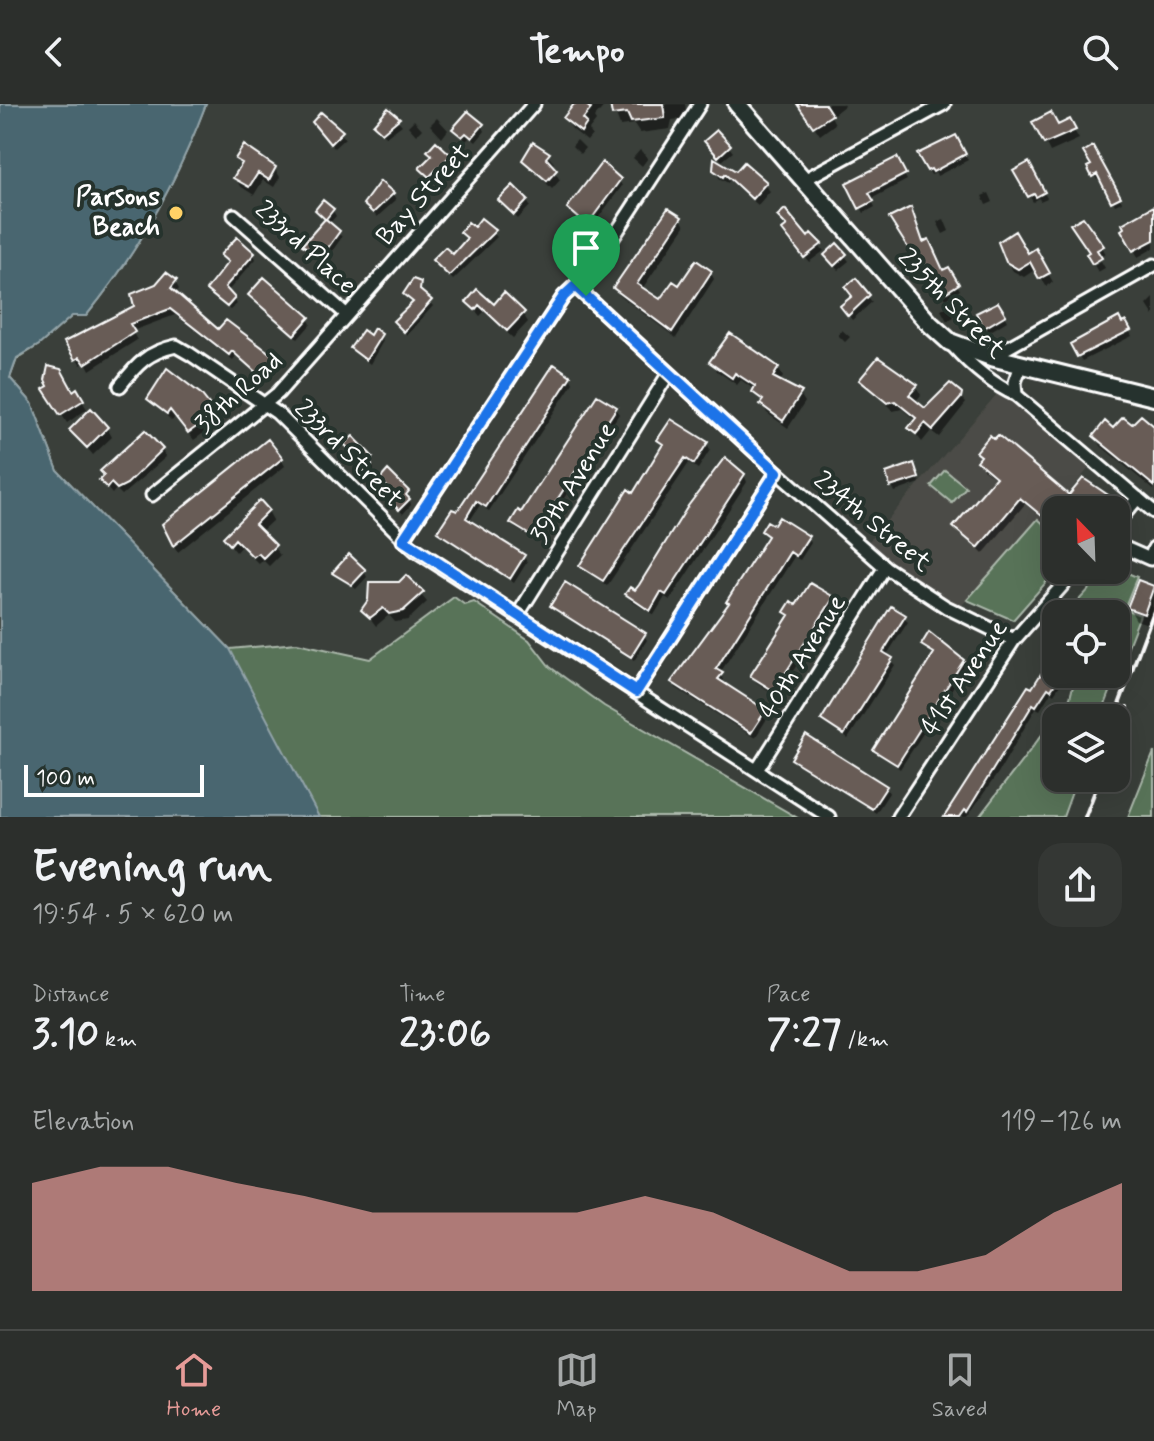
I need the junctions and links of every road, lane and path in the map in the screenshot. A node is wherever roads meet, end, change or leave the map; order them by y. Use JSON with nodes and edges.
{"nodes":[{"id":1,"x":534,"y":104,"type":"edge"},
{"id":2,"x":700,"y":104,"type":"edge"},
{"id":3,"x":737,"y":104,"type":"edge"},
{"id":4,"x":944,"y":104,"type":"edge"},
{"id":5,"x":804,"y":180,"type":"junction"},
{"id":6,"x":234,"y":215,"type":"dead end"},
{"id":7,"x":1154,"y":265,"type":"edge"},
{"id":8,"x":575,"y":286,"type":"junction"},
{"id":9,"x":347,"y":315,"type":"junction"},
{"id":10,"x":950,"y":342,"type":"junction"},
{"id":11,"x":991,"y":357,"type":"junction"},
{"id":12,"x":1021,"y":365,"type":"junction"},
{"id":13,"x":669,"y":373,"type":"junction"},
{"id":14,"x":120,"y":386,"type":"dead end"},
{"id":15,"x":1016,"y":395,"type":"junction"},
{"id":16,"x":1154,"y":397,"type":"edge"},
{"id":17,"x":264,"y":406,"type":"junction"},
{"id":18,"x":777,"y":472,"type":"junction"},
{"id":19,"x":152,"y":495,"type":"dead end"},
{"id":20,"x":1138,"y":498,"type":"junction"},
{"id":21,"x":1130,"y":507,"type":"edge"},
{"id":22,"x":1154,"y":512,"type":"edge"},
{"id":23,"x":403,"y":540,"type":"junction"},
{"id":24,"x":1154,"y":548,"type":"edge"},
{"id":25,"x":1130,"y":550,"type":"edge"},
{"id":26,"x":885,"y":567,"type":"junction"},
{"id":27,"x":1064,"y":584,"type":"edge"},
{"id":28,"x":517,"y":616,"type":"junction"},
{"id":29,"x":1014,"y":640,"type":"junction"},
{"id":30,"x":636,"y":692,"type":"junction"},
{"id":31,"x":757,"y":770,"type":"junction"},
{"id":32,"x":829,"y":817,"type":"edge"},
{"id":33,"x":898,"y":817,"type":"edge"}],
"edges":[{"from":1,"to":9,"type":"street","name":"Bay Street"},
{"from":2,"to":8,"type":"street"},
{"from":3,"to":5,"type":"main road","name":"235th Street"},
{"from":4,"to":5,"type":"street"},
{"from":5,"to":10,"type":"main road","name":"235th Street"},
{"from":6,"to":9,"type":"street","name":"233rd Place"},
{"from":7,"to":11,"type":"street"},
{"from":8,"to":13,"type":"street","name":"234th Street"},
{"from":8,"to":23,"type":"street"},
{"from":9,"to":17,"type":"street","name":"38th Road"},
{"from":10,"to":11,"type":"main road"},
{"from":10,"to":15,"type":"street","name":"235th Street"},
{"from":11,"to":12,"type":"main road"},
{"from":12,"to":15,"type":"street"},
{"from":12,"to":16,"type":"main road"},
{"from":13,"to":18,"type":"street","name":"234th Street"},
{"from":13,"to":28,"type":"street","name":"39th Avenue"},
{"from":14,"to":17,"type":"street","name":"233rd Street"},
{"from":15,"to":20,"type":"street","name":"235th Street"},
{"from":17,"to":19,"type":"street","name":"38th Road"},
{"from":17,"to":23,"type":"street","name":"233rd Street"},
{"from":18,"to":26,"type":"street","name":"234th Street"},
{"from":18,"to":30,"type":"street"},
{"from":20,"to":21,"type":"street"},
{"from":20,"to":22,"type":"street","name":"235th Street"},
{"from":23,"to":28,"type":"street","name":"233rd Street"},
{"from":24,"to":25,"type":"street"},
{"from":26,"to":29,"type":"street","name":"234th Street"},
{"from":26,"to":31,"type":"street","name":"40th Avenue"},
{"from":27,"to":29,"type":"street","name":"41st Avenue"},
{"from":28,"to":30,"type":"street","name":"233rd Street"},
{"from":29,"to":33,"type":"street","name":"41st Avenue"},
{"from":30,"to":31,"type":"street","name":"233rd Street"},
{"from":31,"to":32,"type":"street","name":"233rd Street"}]}
